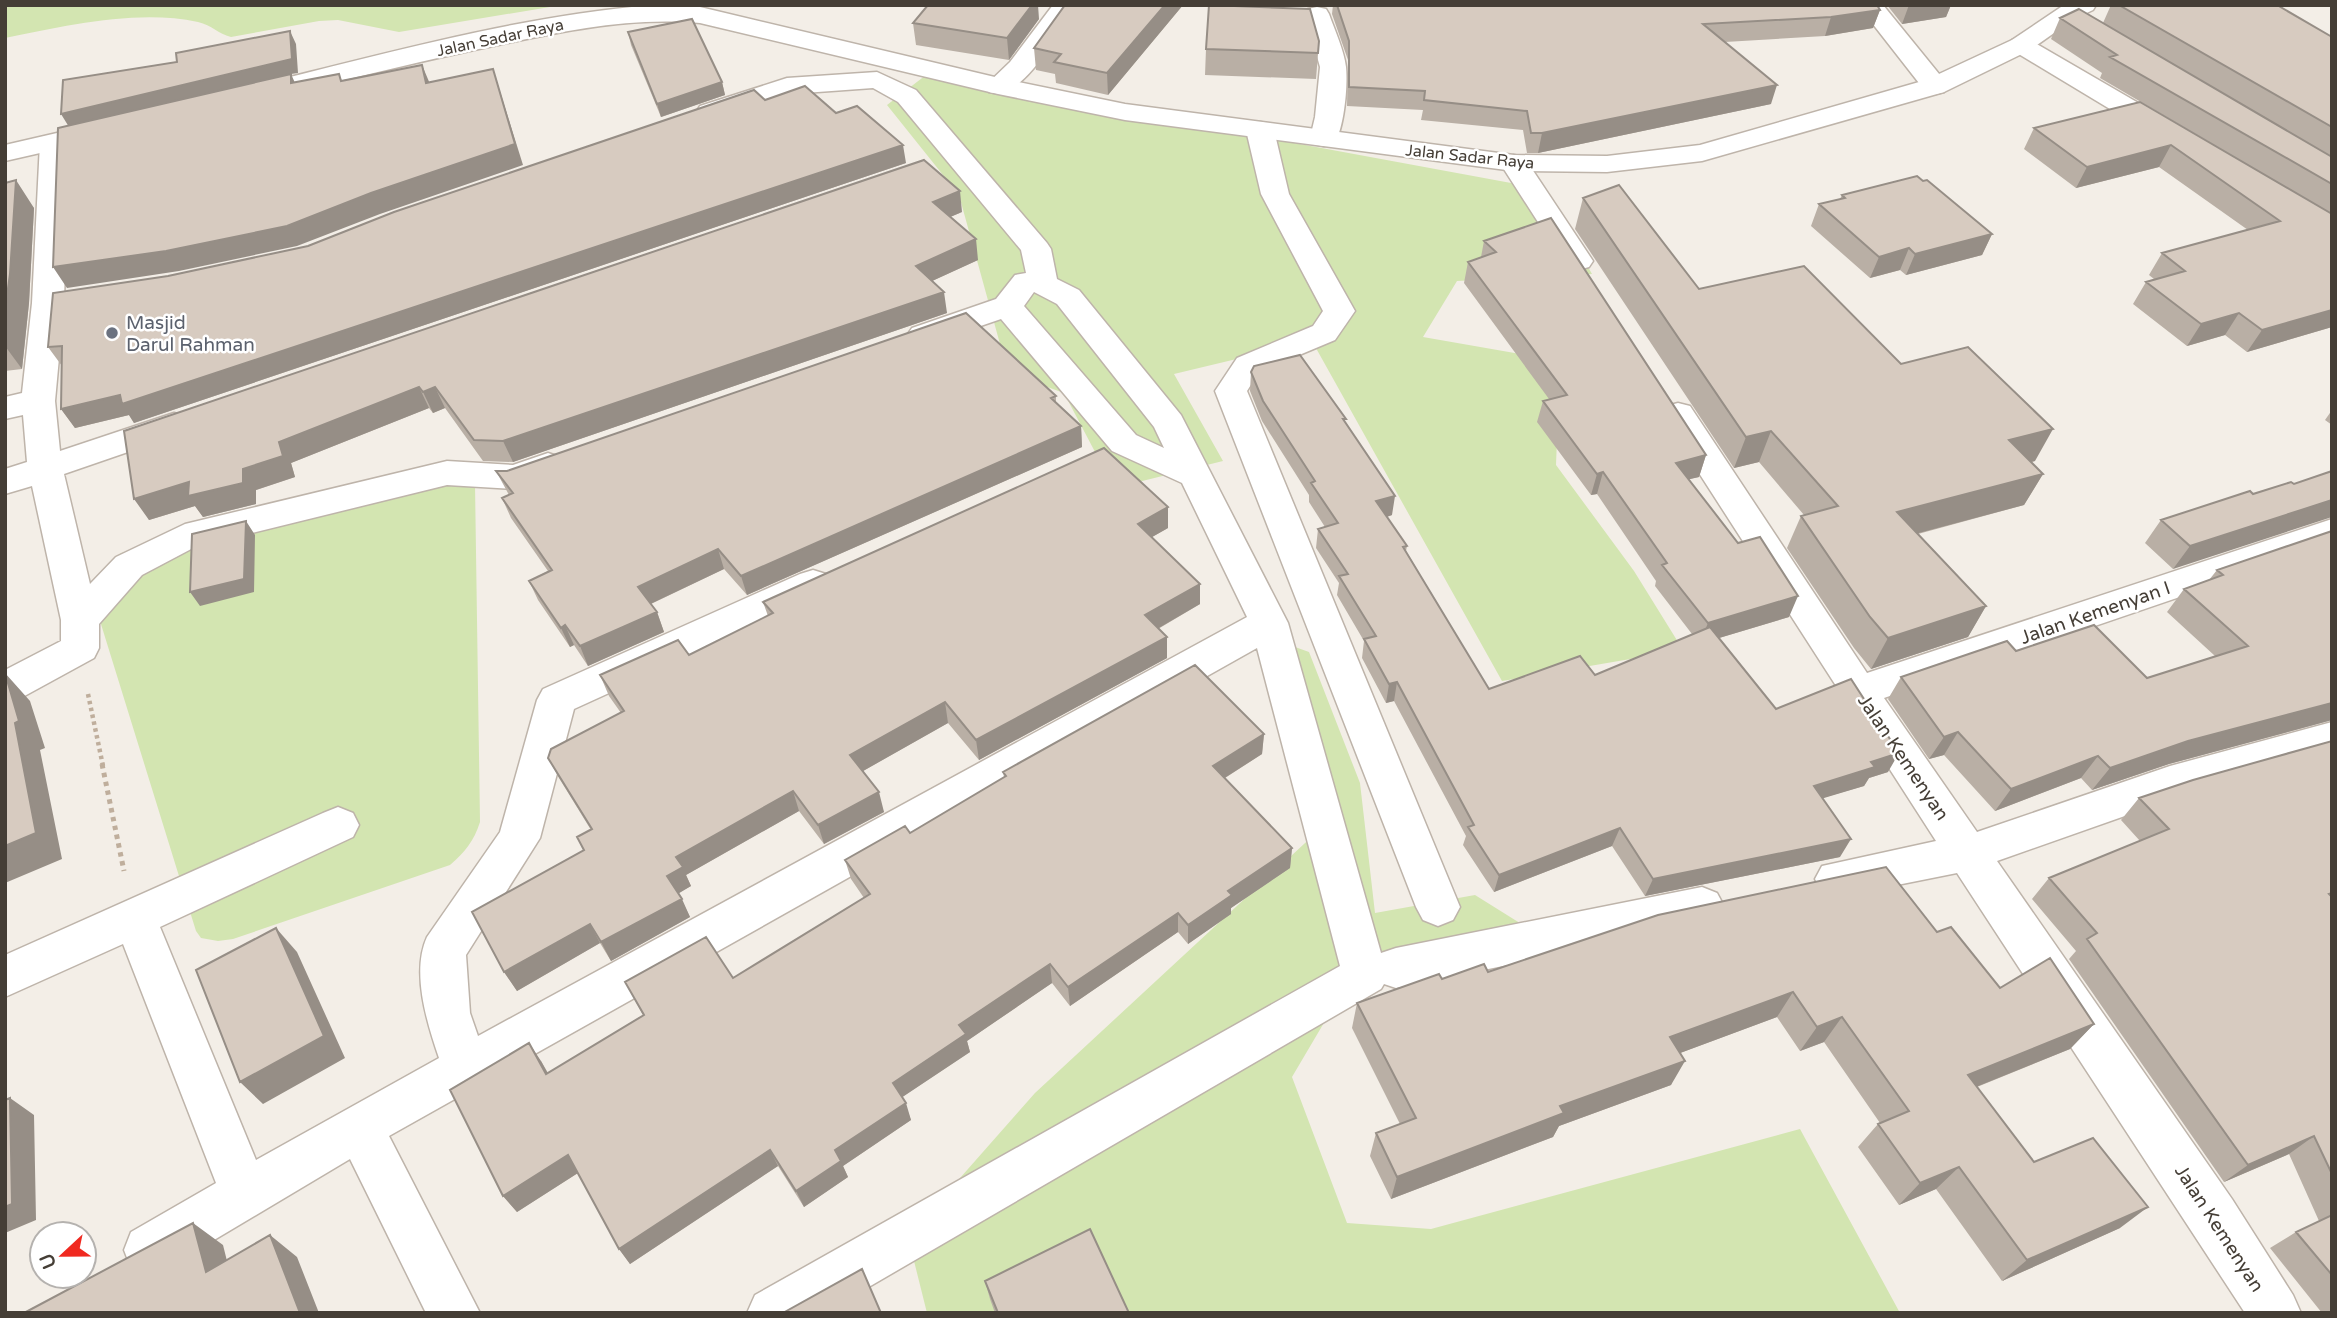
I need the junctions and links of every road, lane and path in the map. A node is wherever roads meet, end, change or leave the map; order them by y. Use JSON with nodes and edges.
{"nodes":[{"id":1,"x":1870,"y":5,"type":"edge"},
{"id":2,"x":1055,"y":8,"type":"edge"},
{"id":3,"x":1317,"y":14,"type":"dead end"},
{"id":4,"x":2079,"y":15,"type":"edge"},
{"id":5,"x":2021,"y":45,"type":"junction"},
{"id":6,"x":868,"y":53,"type":"junction"},
{"id":7,"x":877,"y":80,"type":"junction"},
{"id":8,"x":998,"y":86,"type":"junction"},
{"id":9,"x":1935,"y":86,"type":"junction"},
{"id":10,"x":265,"y":92,"type":"edge"},
{"id":11,"x":681,"y":122,"type":"edge"},
{"id":12,"x":133,"y":123,"type":"edge"},
{"id":13,"x":1260,"y":130,"type":"junction"},
{"id":14,"x":1324,"y":138,"type":"junction"},
{"id":15,"x":54,"y":143,"type":"junction"},
{"id":16,"x":2193,"y":147,"type":"edge"},
{"id":17,"x":5,"y":153,"type":"edge"},
{"id":18,"x":1514,"y":163,"type":"junction"},
{"id":19,"x":1043,"y":284,"type":"junction"},
{"id":20,"x":1598,"y":292,"type":"edge"},
{"id":21,"x":1007,"y":306,"type":"junction"},
{"id":22,"x":890,"y":346,"type":"edge"},
{"id":23,"x":1659,"y":386,"type":"edge"},
{"id":24,"x":38,"y":401,"type":"junction"},
{"id":25,"x":5,"y":408,"type":"edge"},
{"id":26,"x":202,"y":414,"type":"edge"},
{"id":27,"x":1169,"y":423,"type":"junction"},
{"id":28,"x":1112,"y":449,"type":"junction"},
{"id":29,"x":579,"y":454,"type":"edge"},
{"id":30,"x":45,"y":468,"type":"junction"},
{"id":31,"x":1192,"y":474,"type":"junction"},
{"id":32,"x":5,"y":482,"type":"edge"},
{"id":33,"x":2332,"y":532,"type":"edge"},
{"id":34,"x":847,"y":569,"type":"edge"},
{"id":35,"x":1269,"y":623,"type":"junction"},
{"id":36,"x":80,"y":634,"type":"junction"},
{"id":37,"x":5,"y":688,"type":"edge"},
{"id":38,"x":1858,"y":691,"type":"junction"},
{"id":39,"x":2332,"y":737,"type":"edge"},
{"id":40,"x":338,"y":825,"type":"dead end"},
{"id":41,"x":1969,"y":853,"type":"junction"},
{"id":42,"x":1794,"y":888,"type":"edge"},
{"id":43,"x":1741,"y":899,"type":"edge"},
{"id":44,"x":1438,"y":907,"type":"dead end"},
{"id":45,"x":134,"y":916,"type":"junction"},
{"id":46,"x":1396,"y":968,"type":"dead end"},
{"id":47,"x":5,"y":976,"type":"edge"},
{"id":48,"x":466,"y":1068,"type":"junction"},
{"id":49,"x":359,"y":1127,"type":"junction"},
{"id":50,"x":245,"y":1193,"type":"junction"},
{"id":51,"x":113,"y":1271,"type":"edge"},
{"id":52,"x":454,"y":1313,"type":"edge"},
{"id":53,"x":773,"y":1313,"type":"edge"},
{"id":54,"x":2275,"y":1313,"type":"edge"}],
"edges":[{"from":1,"to":9,"type":"street"},
{"from":2,"to":8,"type":"street"},
{"from":3,"to":14,"type":"street"},
{"from":4,"to":5,"type":"street","name":"Jalan Sadar Raya"},
{"from":5,"to":9,"type":"street","name":"Jalan Sadar Raya"},
{"from":5,"to":16,"type":"street"},
{"from":6,"to":7,"type":"street"},
{"from":6,"to":8,"type":"street","name":"Jalan Sadar Raya"},
{"from":6,"to":10,"type":"street","name":"Jalan Sadar Raya"},
{"from":7,"to":11,"type":"street"},
{"from":7,"to":19,"type":"street"},
{"from":8,"to":13,"type":"street","name":"Jalan Sadar Raya"},
{"from":9,"to":18,"type":"street","name":"Jalan Sadar Raya"},
{"from":12,"to":15,"type":"street"},
{"from":13,"to":14,"type":"street","name":"Jalan Sadar Raya"},
{"from":13,"to":44,"type":"street"},
{"from":14,"to":18,"type":"street","name":"Jalan Sadar Raya"},
{"from":15,"to":17,"type":"street"},
{"from":15,"to":24,"type":"street"},
{"from":18,"to":20,"type":"street"},
{"from":19,"to":21,"type":"street"},
{"from":19,"to":27,"type":"street"},
{"from":21,"to":22,"type":"street"},
{"from":21,"to":28,"type":"street"},
{"from":23,"to":38,"type":"street","name":"Jalan Kemenyan"},
{"from":24,"to":25,"type":"street"},
{"from":24,"to":30,"type":"street"},
{"from":26,"to":30,"type":"street"},
{"from":27,"to":28,"type":"street"},
{"from":27,"to":31,"type":"street"},
{"from":28,"to":31,"type":"street"},
{"from":29,"to":36,"type":"street"},
{"from":30,"to":32,"type":"street"},
{"from":30,"to":36,"type":"street"},
{"from":31,"to":35,"type":"street"},
{"from":33,"to":38,"type":"street","name":"Jalan Kemenyan I"},
{"from":34,"to":48,"type":"street"},
{"from":35,"to":48,"type":"street"},
{"from":35,"to":53,"type":"street"},
{"from":36,"to":37,"type":"street"},
{"from":36,"to":45,"type":"path"},
{"from":38,"to":41,"type":"street","name":"Jalan Kemenyan"},
{"from":39,"to":41,"type":"street"},
{"from":40,"to":45,"type":"street"},
{"from":41,"to":42,"type":"street"},
{"from":41,"to":54,"type":"street","name":"Jalan Kemenyan"},
{"from":43,"to":46,"type":"street"},
{"from":45,"to":47,"type":"street"},
{"from":45,"to":50,"type":"street"},
{"from":48,"to":49,"type":"street"},
{"from":49,"to":50,"type":"street"},
{"from":49,"to":52,"type":"street"},
{"from":50,"to":51,"type":"street"}]}
